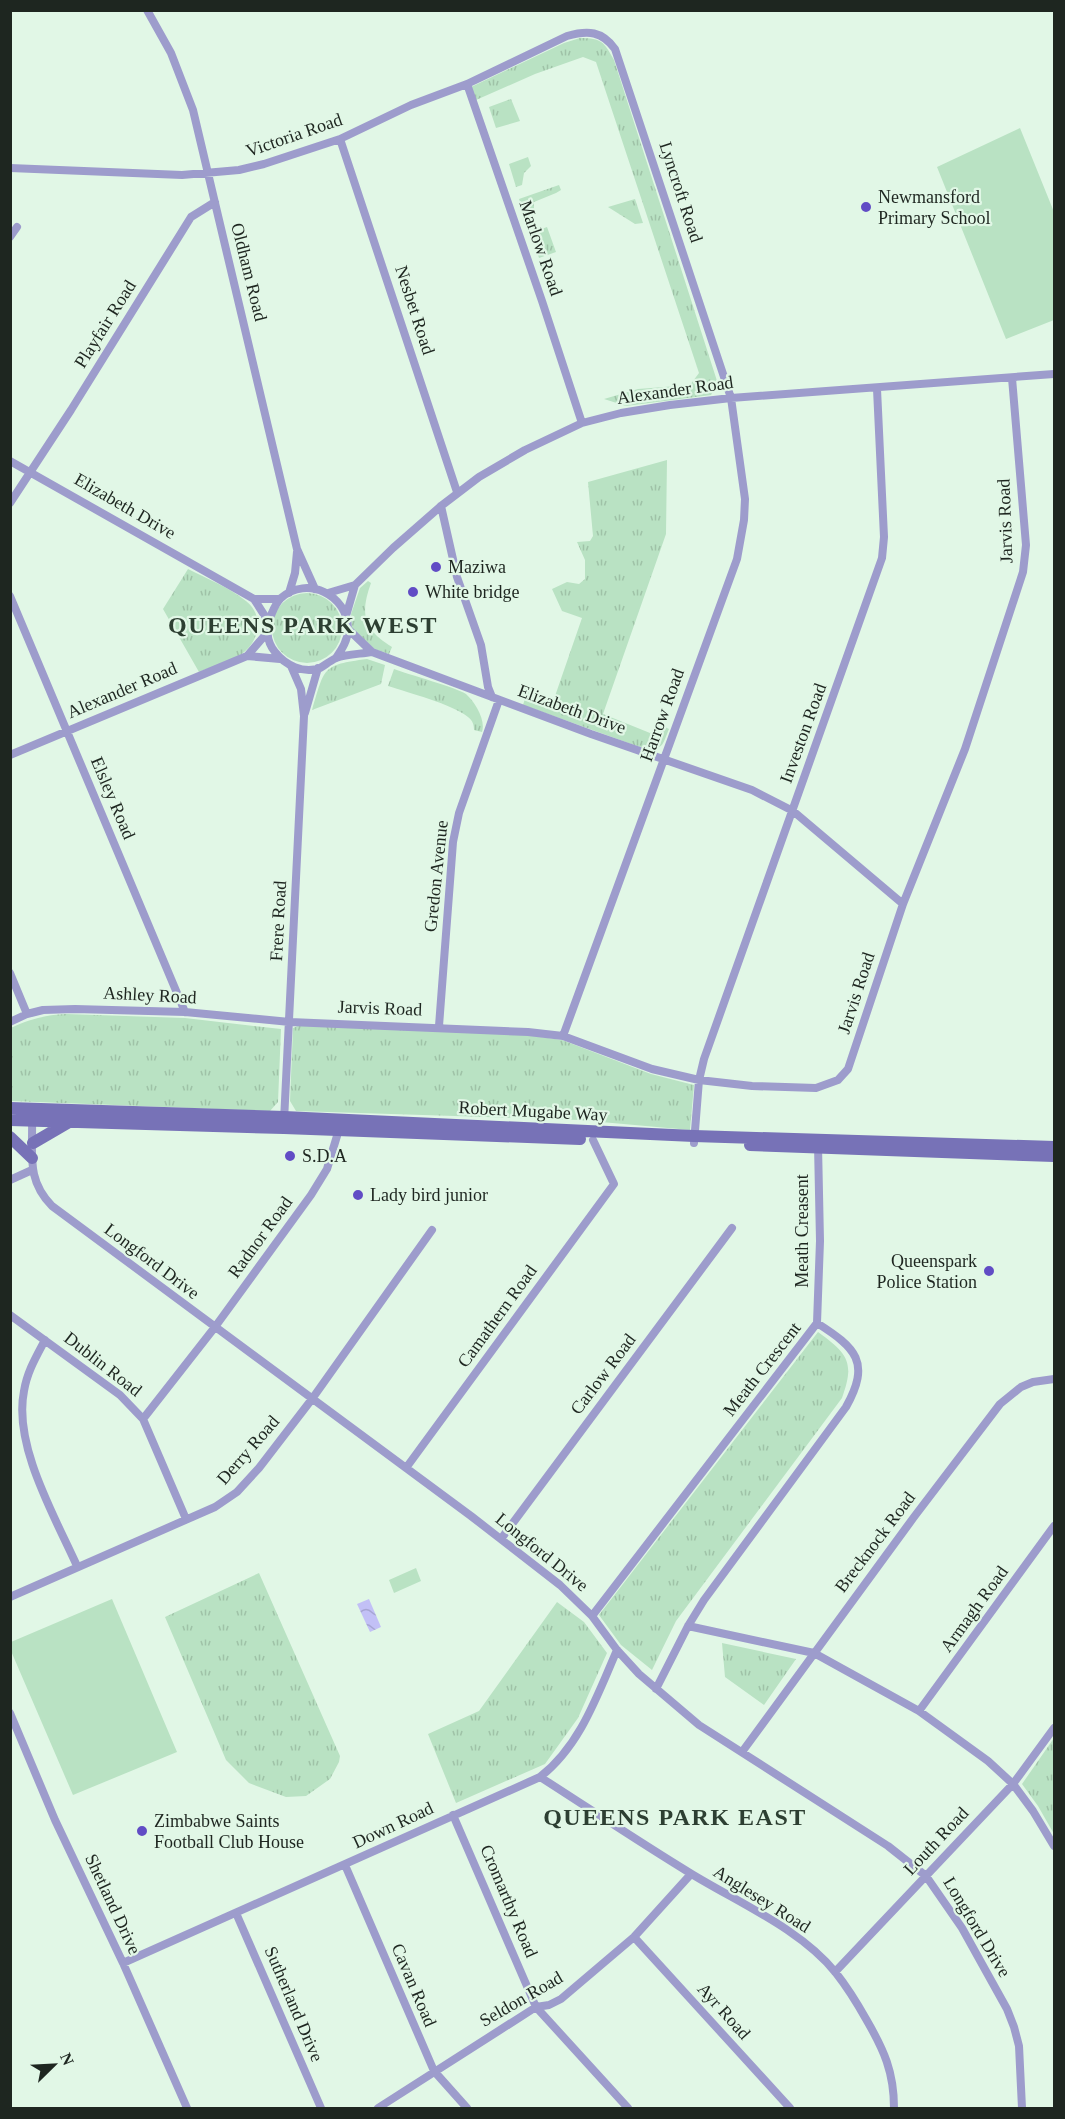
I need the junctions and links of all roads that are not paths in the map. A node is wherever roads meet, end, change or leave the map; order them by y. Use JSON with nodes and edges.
{"nodes":[{"id":1,"x":147,"y":10,"type":"edge"},
{"id":2,"x":567,"y":36,"type":"joint"},
{"id":3,"x":467,"y":84,"type":"junction"},
{"id":4,"x":340,"y":139,"type":"junction"},
{"id":5,"x":10,"y":168,"type":"edge"},
{"id":6,"x":207,"y":172,"type":"junction"},
{"id":7,"x":215,"y":202,"type":"junction"},
{"id":8,"x":17,"y":227,"type":"dead end"},
{"id":9,"x":10,"y":237,"type":"edge"},
{"id":10,"x":1054,"y":374,"type":"edge"},
{"id":11,"x":1012,"y":378,"type":"junction"},
{"id":12,"x":877,"y":389,"type":"junction"},
{"id":13,"x":731,"y":398,"type":"junction"},
{"id":14,"x":582,"y":423,"type":"junction"},
{"id":15,"x":10,"y":461,"type":"edge"},
{"id":16,"x":30,"y":471,"type":"junction"},
{"id":17,"x":458,"y":492,"type":"junction"},
{"id":18,"x":10,"y":503,"type":"edge"},
{"id":19,"x":441,"y":506,"type":"junction"},
{"id":20,"x":297,"y":549,"type":"junction"},
{"id":21,"x":355,"y":585,"type":"junction"},
{"id":22,"x":315,"y":589,"type":"junction"},
{"id":23,"x":289,"y":592,"type":"junction"},
{"id":24,"x":328,"y":593,"type":"junction"},
{"id":25,"x":10,"y":596,"type":"edge"},
{"id":26,"x":254,"y":599,"type":"junction"},
{"id":27,"x":279,"y":599,"type":"junction"},
{"id":28,"x":346,"y":616,"type":"junction"},
{"id":29,"x":267,"y":621,"type":"junction"},
{"id":30,"x":348,"y":629,"type":"junction"},
{"id":31,"x":267,"y":633,"type":"junction"},
{"id":32,"x":372,"y":652,"type":"junction"},
{"id":33,"x":247,"y":656,"type":"junction"},
{"id":34,"x":336,"y":658,"type":"junction"},
{"id":35,"x":280,"y":659,"type":"junction"},
{"id":36,"x":291,"y":666,"type":"junction"},
{"id":37,"x":318,"y":668,"type":"junction"},
{"id":38,"x":495,"y":698,"type":"junction"},
{"id":39,"x":304,"y":716,"type":"junction"},
{"id":40,"x":68,"y":732,"type":"junction"},
{"id":41,"x":10,"y":755,"type":"edge"},
{"id":42,"x":664,"y":760,"type":"junction"},
{"id":43,"x":793,"y":811,"type":"junction"},
{"id":44,"x":903,"y":904,"type":"junction"},
{"id":45,"x":10,"y":973,"type":"edge"},
{"id":46,"x":185,"y":1012,"type":"junction"},
{"id":47,"x":27,"y":1014,"type":"junction"},
{"id":48,"x":10,"y":1022,"type":"edge"},
{"id":49,"x":290,"y":1022,"type":"junction"},
{"id":50,"x":440,"y":1026,"type":"junction"},
{"id":51,"x":563,"y":1036,"type":"junction"},
{"id":52,"x":699,"y":1080,"type":"junction"},
{"id":53,"x":10,"y":1109,"type":"edge"},
{"id":54,"x":69,"y":1116,"type":"junction"},
{"id":55,"x":10,"y":1120,"type":"edge"},
{"id":56,"x":32,"y":1120,"type":"junction"},
{"id":57,"x":284,"y":1122,"type":"junction"},
{"id":58,"x":340,"y":1125,"type":"junction"},
{"id":59,"x":10,"y":1137,"type":"edge"},
{"id":60,"x":593,"y":1140,"type":"junction"},
{"id":61,"x":694,"y":1140,"type":"junction"},
{"id":62,"x":33,"y":1143,"type":"junction"},
{"id":63,"x":818,"y":1143,"type":"junction"},
{"id":64,"x":1054,"y":1147,"type":"edge"},
{"id":65,"x":1054,"y":1156,"type":"edge"},
{"id":66,"x":32,"y":1164,"type":"junction"},
{"id":67,"x":10,"y":1180,"type":"edge"},
{"id":68,"x":732,"y":1228,"type":"dead end"},
{"id":69,"x":432,"y":1230,"type":"dead end"},
{"id":70,"x":10,"y":1315,"type":"edge"},
{"id":71,"x":817,"y":1323,"type":"junction"},
{"id":72,"x":215,"y":1328,"type":"junction"},
{"id":73,"x":45,"y":1340,"type":"junction"},
{"id":74,"x":1054,"y":1379,"type":"edge"},
{"id":75,"x":312,"y":1399,"type":"junction"},
{"id":76,"x":143,"y":1419,"type":"junction"},
{"id":77,"x":406,"y":1468,"type":"junction"},
{"id":78,"x":186,"y":1519,"type":"junction"},
{"id":79,"x":1054,"y":1526,"type":"edge"},
{"id":80,"x":501,"y":1539,"type":"junction"},
{"id":81,"x":77,"y":1566,"type":"junction"},
{"id":82,"x":10,"y":1597,"type":"edge"},
{"id":83,"x":592,"y":1616,"type":"junction"},
{"id":84,"x":688,"y":1626,"type":"junction"},
{"id":85,"x":617,"y":1650,"type":"junction"},
{"id":86,"x":814,"y":1653,"type":"junction"},
{"id":87,"x":656,"y":1689,"type":"junction"},
{"id":88,"x":920,"y":1711,"type":"junction"},
{"id":89,"x":10,"y":1713,"type":"edge"},
{"id":90,"x":1054,"y":1728,"type":"edge"},
{"id":91,"x":742,"y":1752,"type":"junction"},
{"id":92,"x":540,"y":1777,"type":"junction"},
{"id":93,"x":1013,"y":1784,"type":"junction"},
{"id":94,"x":453,"y":1815,"type":"junction"},
{"id":95,"x":1054,"y":1846,"type":"edge"},
{"id":96,"x":345,"y":1865,"type":"junction"},
{"id":97,"x":691,"y":1874,"type":"junction"},
{"id":98,"x":926,"y":1876,"type":"junction"},
{"id":99,"x":236,"y":1913,"type":"junction"},
{"id":100,"x":634,"y":1936,"type":"junction"},
{"id":101,"x":123,"y":1964,"type":"junction"},
{"id":102,"x":835,"y":1972,"type":"junction"},
{"id":103,"x":536,"y":2007,"type":"junction"},
{"id":104,"x":434,"y":2071,"type":"junction"},
{"id":105,"x":187,"y":2109,"type":"edge"},
{"id":106,"x":321,"y":2109,"type":"edge"},
{"id":107,"x":378,"y":2109,"type":"edge"},
{"id":108,"x":467,"y":2109,"type":"edge"},
{"id":109,"x":628,"y":2109,"type":"edge"},
{"id":110,"x":790,"y":2109,"type":"edge"},
{"id":111,"x":894,"y":2109,"type":"edge"},
{"id":112,"x":1022,"y":2109,"type":"edge"}],
"edges":[{"from":1,"to":6,"type":"street","name":"Oldham Road"},
{"from":2,"to":3,"type":"street","name":"Victoria Road"},
{"from":2,"to":13,"type":"street","name":"Lyncroft Road"},
{"from":3,"to":4,"type":"street","name":"Victoria Road"},
{"from":3,"to":14,"type":"street","name":"Marlow Road"},
{"from":4,"to":6,"type":"street","name":"Victoria Road"},
{"from":4,"to":17,"type":"street","name":"Nesbet Road"},
{"from":5,"to":6,"type":"street","name":"Victoria Road"},
{"from":6,"to":7,"type":"street","name":"Oldham Road"},
{"from":7,"to":16,"type":"street","name":"Playfair Road"},
{"from":7,"to":20,"type":"street","name":"Oldham Road"},
{"from":8,"to":9,"type":"street"},
{"from":10,"to":11,"type":"street","name":"Alexander Road"},
{"from":11,"to":12,"type":"street","name":"Alexander Road"},
{"from":11,"to":44,"type":"street","name":"Jarvis Road"},
{"from":12,"to":13,"type":"street","name":"Alexander Road"},
{"from":12,"to":43,"type":"street","name":"Investon Road"},
{"from":13,"to":14,"type":"street","name":"Alexander Road"},
{"from":13,"to":42,"type":"street","name":"Harrow Road"},
{"from":14,"to":17,"type":"street","name":"Alexander Road"},
{"from":15,"to":16,"type":"street","name":"Elizabeth Drive"},
{"from":16,"to":18,"type":"street"},
{"from":16,"to":26,"type":"street","name":"Elizabeth Drive"},
{"from":17,"to":19,"type":"street","name":"Alexander Road"},
{"from":19,"to":21,"type":"street","name":"Alexander Road"},
{"from":19,"to":38,"type":"street"},
{"from":20,"to":22,"type":"street","name":"Oldham Road"},
{"from":20,"to":23,"type":"street","name":"Oldham Road"},
{"from":21,"to":24,"type":"street","name":"Alexander Road"},
{"from":21,"to":28,"type":"street","name":"Alexander Road"},
{"from":22,"to":23,"type":"street"},
{"from":22,"to":24,"type":"street"},
{"from":23,"to":27,"type":"street"},
{"from":24,"to":28,"type":"street"},
{"from":25,"to":40,"type":"street","name":"Elsley Road"},
{"from":26,"to":27,"type":"street","name":"Elizabeth Drive"},
{"from":26,"to":29,"type":"street","name":"Elizabeth Drive"},
{"from":27,"to":29,"type":"street"},
{"from":28,"to":30,"type":"street"},
{"from":29,"to":31,"type":"street"},
{"from":30,"to":32,"type":"street","name":"Elizabeth Drive"},
{"from":30,"to":34,"type":"street"},
{"from":31,"to":33,"type":"street","name":"Alexander Road"},
{"from":31,"to":35,"type":"street"},
{"from":32,"to":34,"type":"street"},
{"from":32,"to":38,"type":"street","name":"Elizabeth Drive"},
{"from":33,"to":35,"type":"street","name":"Alexander Road"},
{"from":33,"to":40,"type":"street","name":"Alexander Road"},
{"from":34,"to":37,"type":"street"},
{"from":35,"to":36,"type":"street"},
{"from":36,"to":37,"type":"street"},
{"from":36,"to":39,"type":"street","name":"Frere Road"},
{"from":37,"to":39,"type":"street","name":"Frere Road"},
{"from":38,"to":42,"type":"street","name":"Elizabeth Drive"},
{"from":38,"to":50,"type":"street","name":"Gredon Avenue"},
{"from":39,"to":49,"type":"street","name":"Frere Road"},
{"from":40,"to":41,"type":"street","name":"Alexander Road"},
{"from":40,"to":46,"type":"street","name":"Elsley Road"},
{"from":42,"to":43,"type":"street","name":"Elizabeth Drive"},
{"from":42,"to":51,"type":"street","name":"Harrow Road"},
{"from":43,"to":44,"type":"street","name":"Elizabeth Drive"},
{"from":43,"to":52,"type":"street","name":"Investon Road"},
{"from":44,"to":52,"type":"street","name":"Jarvis Road"},
{"from":45,"to":47,"type":"street"},
{"from":46,"to":47,"type":"street","name":"Ashley Road"},
{"from":46,"to":49,"type":"street","name":"Ashley Road"},
{"from":47,"to":48,"type":"street","name":"Ashley Road"},
{"from":49,"to":50,"type":"street","name":"Jarvis Road"},
{"from":49,"to":57,"type":"street","name":"Frere Road"},
{"from":50,"to":51,"type":"street","name":"Jarvis Road"},
{"from":51,"to":52,"type":"street","name":"Jarvis Road"},
{"from":52,"to":61,"type":"street","name":"Investon Road"},
{"from":53,"to":54,"type":"main road","name":"Robert Mugabe Way"},
{"from":53,"to":56,"type":"street"},
{"from":54,"to":56,"type":"main road","name":"Robert Mugabe Way"},
{"from":54,"to":57,"type":"main road","name":"Robert Mugabe Way"},
{"from":54,"to":62,"type":"main road"},
{"from":55,"to":56,"type":"main road","name":"Robert Mugabe Way"},
{"from":56,"to":62,"type":"street","name":"Longford Drive"},
{"from":57,"to":58,"type":"main road","name":"Robert Mugabe Way"},
{"from":58,"to":60,"type":"main road","name":"Robert Mugabe Way"},
{"from":58,"to":61,"type":"main road","name":"Robert Mugabe Way"},
{"from":58,"to":72,"type":"street","name":"Radnor Road"},
{"from":59,"to":66,"type":"main road"},
{"from":60,"to":61,"type":"main road","name":"Robert Mugabe Way"},
{"from":60,"to":77,"type":"street","name":"Camathern Road"},
{"from":61,"to":63,"type":"main road","name":"Robert Mugabe Way"},
{"from":62,"to":66,"type":"street","name":"Longford Drive"},
{"from":63,"to":64,"type":"main road","name":"Robert Mugabe Way"},
{"from":63,"to":65,"type":"main road","name":"Robert Mugabe Way"},
{"from":63,"to":71,"type":"street","name":"Meath Creasent"},
{"from":66,"to":67,"type":"street"},
{"from":66,"to":72,"type":"street","name":"Longford Drive"},
{"from":68,"to":80,"type":"street","name":"Carlow Road"},
{"from":69,"to":75,"type":"street","name":"Derry Road"},
{"from":70,"to":73,"type":"street","name":"Dublin Road"},
{"from":71,"to":83,"type":"street","name":"Meath Crescent"},
{"from":71,"to":84,"type":"street","name":"Meath Crescent"},
{"from":72,"to":75,"type":"street","name":"Longford Drive"},
{"from":72,"to":76,"type":"street","name":"Radnor Road"},
{"from":73,"to":76,"type":"street","name":"Dublin Road"},
{"from":73,"to":81,"type":"street"},
{"from":74,"to":86,"type":"street","name":"Brecknock Road"},
{"from":75,"to":77,"type":"street","name":"Longford Drive"},
{"from":75,"to":78,"type":"street","name":"Derry Road"},
{"from":76,"to":78,"type":"street","name":"Dublin Road"},
{"from":77,"to":80,"type":"street","name":"Longford Drive"},
{"from":78,"to":81,"type":"street","name":"Derry Road"},
{"from":79,"to":88,"type":"street","name":"Armagh Road"},
{"from":80,"to":83,"type":"street","name":"Longford Drive"},
{"from":81,"to":82,"type":"street","name":"Derry Road"},
{"from":83,"to":85,"type":"street","name":"Longford Drive"},
{"from":84,"to":86,"type":"street"},
{"from":84,"to":87,"type":"street","name":"Meath Crescent"},
{"from":85,"to":87,"type":"street","name":"Longford Drive"},
{"from":85,"to":92,"type":"street","name":"Down Road"},
{"from":86,"to":88,"type":"street"},
{"from":86,"to":91,"type":"street","name":"Brecknock Road"},
{"from":87,"to":91,"type":"street","name":"Longford Drive"},
{"from":88,"to":93,"type":"street"},
{"from":89,"to":101,"type":"street","name":"Shetland Drive"},
{"from":90,"to":93,"type":"street","name":"Louth Road"},
{"from":91,"to":98,"type":"street","name":"Longford Drive"},
{"from":92,"to":94,"type":"street","name":"Down Road"},
{"from":92,"to":97,"type":"street","name":"Anglesey Road"},
{"from":93,"to":95,"type":"street"},
{"from":93,"to":98,"type":"street","name":"Louth Road"},
{"from":94,"to":96,"type":"street","name":"Down Road"},
{"from":94,"to":103,"type":"street","name":"Cromarthy Road"},
{"from":96,"to":99,"type":"street","name":"Down Road"},
{"from":96,"to":104,"type":"street","name":"Cavan Road"},
{"from":97,"to":100,"type":"street","name":"Seldon Road"},
{"from":97,"to":102,"type":"street","name":"Anglesey Road"},
{"from":98,"to":102,"type":"street","name":"Louth Road"},
{"from":98,"to":112,"type":"street","name":"Longford Drive"},
{"from":99,"to":101,"type":"street","name":"Down Road"},
{"from":99,"to":106,"type":"street","name":"Sutherland Drive"},
{"from":100,"to":103,"type":"street","name":"Seldon Road"},
{"from":100,"to":110,"type":"street","name":"Ayr Road"},
{"from":101,"to":105,"type":"street","name":"Shetland Drive"},
{"from":102,"to":111,"type":"street","name":"Anglesey Road"},
{"from":103,"to":104,"type":"street","name":"Seldon Road"},
{"from":103,"to":109,"type":"street","name":"Cromarthy Road"},
{"from":104,"to":107,"type":"street","name":"Seldon Road"},
{"from":104,"to":108,"type":"street","name":"Cavan Road"}]}
